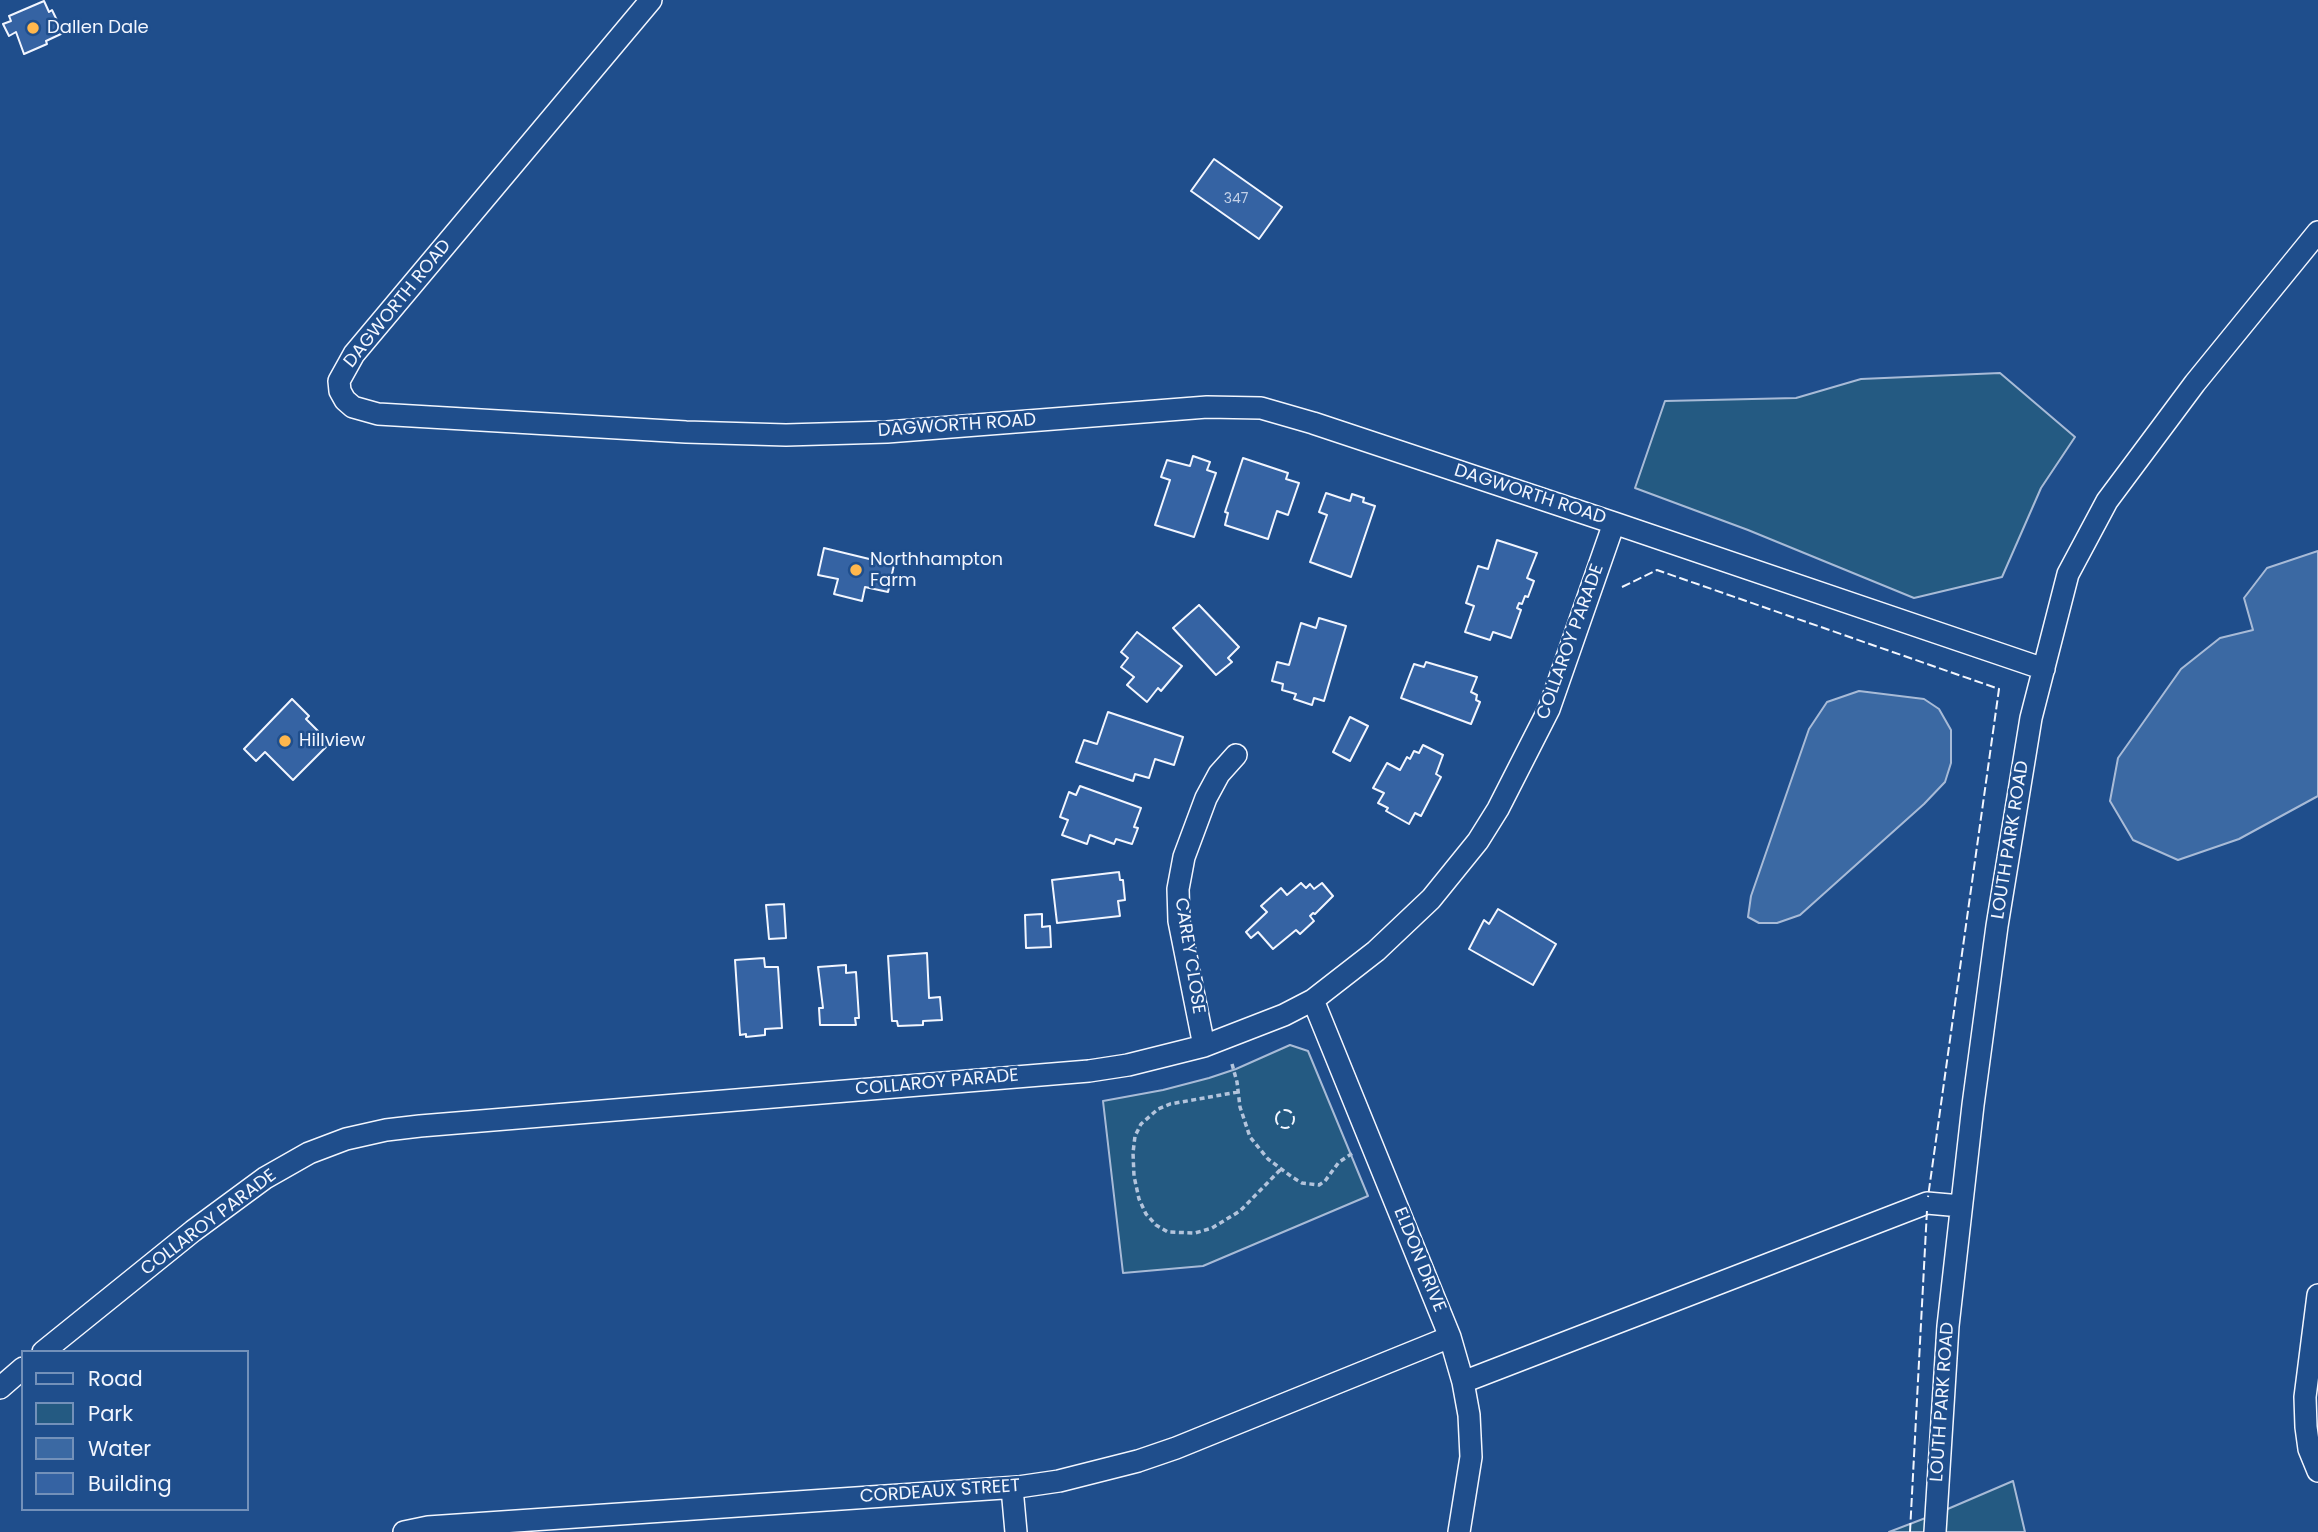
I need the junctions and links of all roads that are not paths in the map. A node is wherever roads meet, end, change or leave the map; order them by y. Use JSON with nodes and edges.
{"nodes":[{"id":1,"x":651,"y":0,"type":"edge"},
{"id":2,"x":2318,"y":232,"type":"edge"},
{"id":3,"x":1614,"y":523,"type":"junction"},
{"id":4,"x":2044,"y":669,"type":"junction"},
{"id":5,"x":1236,"y":755,"type":"dead end"},
{"id":6,"x":1313,"y":1000,"type":"junction"},
{"id":7,"x":1204,"y":1046,"type":"junction"},
{"id":8,"x":1961,"y":1206,"type":"junction"},
{"id":9,"x":2318,"y":1295,"type":"edge"},
{"id":10,"x":1450,"y":1337,"type":"junction"},
{"id":11,"x":45,"y":1350,"type":"edge"},
{"id":12,"x":21,"y":1370,"type":"edge"},
{"id":13,"x":1463,"y":1382,"type":"junction"},
{"id":14,"x":0,"y":1388,"type":"edge"},
{"id":15,"x":2318,"y":1471,"type":"edge"},
{"id":16,"x":1012,"y":1488,"type":"junction"},
{"id":17,"x":618,"y":1523,"type":"edge"},
{"id":18,"x":404,"y":1532,"type":"edge"},
{"id":19,"x":1016,"y":1532,"type":"edge"},
{"id":20,"x":1459,"y":1532,"type":"edge"},
{"id":21,"x":1935,"y":1532,"type":"edge"}],
"edges":[{"from":1,"to":3,"type":"street","name":"DAGWORTH ROAD"},
{"from":2,"to":4,"type":"street","name":"LOUTH PARK ROAD"},
{"from":3,"to":4,"type":"street","name":"DAGWORTH ROAD"},
{"from":3,"to":6,"type":"street","name":"COLLAROY PARADE"},
{"from":4,"to":8,"type":"street","name":"LOUTH PARK ROAD"},
{"from":5,"to":7,"type":"street","name":"CAREY CLOSE"},
{"from":6,"to":7,"type":"street","name":"COLLAROY PARADE"},
{"from":6,"to":10,"type":"street","name":"ELDON DRIVE"},
{"from":7,"to":11,"type":"street","name":"COLLAROY PARADE"},
{"from":8,"to":13,"type":"street"},
{"from":8,"to":21,"type":"street","name":"LOUTH PARK ROAD"},
{"from":9,"to":15,"type":"street"},
{"from":10,"to":13,"type":"street","name":"ELDON DRIVE"},
{"from":10,"to":16,"type":"street","name":"CORDEAUX STREET"},
{"from":12,"to":14,"type":"street"},
{"from":13,"to":20,"type":"street","name":"ELDON DRIVE"},
{"from":16,"to":17,"type":"street","name":"CORDEAUX STREET"},
{"from":16,"to":19,"type":"street"},
{"from":17,"to":18,"type":"street","name":"CORDEAUX STREET"}]}
